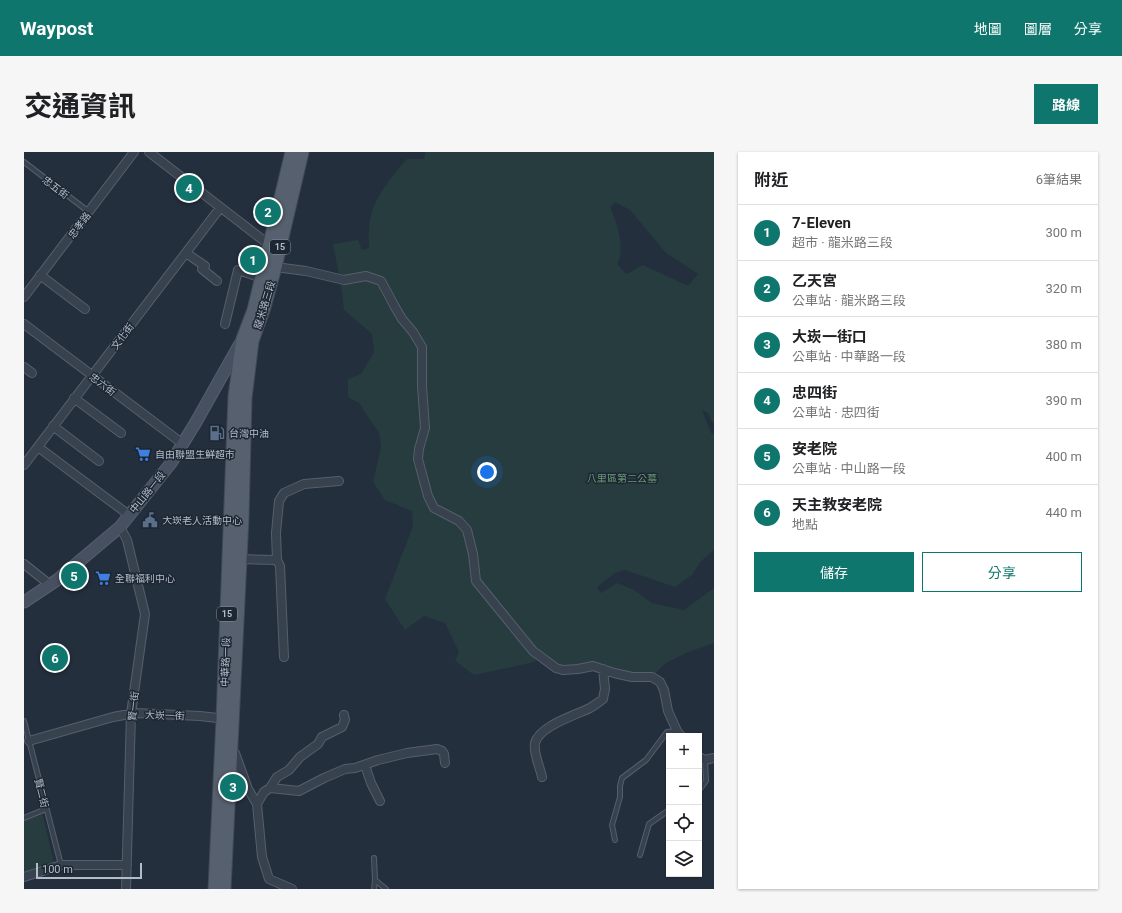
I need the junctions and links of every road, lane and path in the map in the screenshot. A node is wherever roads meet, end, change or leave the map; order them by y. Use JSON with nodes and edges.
{"nodes":[{"id":1,"x":134,"y":152,"type":"edge"},
{"id":2,"x":149,"y":152,"type":"edge"},
{"id":3,"x":292,"y":152,"type":"edge"},
{"id":4,"x":302,"y":152,"type":"edge"},
{"id":5,"x":24,"y":162,"type":"edge"},
{"id":6,"x":220,"y":208,"type":"junction"},
{"id":7,"x":89,"y":212,"type":"junction"},
{"id":8,"x":275,"y":248,"type":"junction"},
{"id":9,"x":186,"y":252,"type":"junction"},
{"id":10,"x":275,"y":267,"type":"junction"},
{"id":11,"x":40,"y":275,"type":"junction"},
{"id":12,"x":262,"y":278,"type":"junction"},
{"id":13,"x":217,"y":281,"type":"dead end"},
{"id":14,"x":24,"y":297,"type":"edge"},
{"id":15,"x":85,"y":309,"type":"dead end"},
{"id":16,"x":24,"y":324,"type":"edge"},
{"id":17,"x":225,"y":324,"type":"dead end"},
{"id":18,"x":248,"y":340,"type":"junction"},
{"id":19,"x":24,"y":367,"type":"edge"},
{"id":20,"x":32,"y":373,"type":"dead end"},
{"id":21,"x":92,"y":376,"type":"junction"},
{"id":22,"x":74,"y":398,"type":"junction"},
{"id":23,"x":53,"y":426,"type":"junction"},
{"id":24,"x":120,"y":433,"type":"dead end"},
{"id":25,"x":183,"y":444,"type":"junction"},
{"id":26,"x":38,"y":446,"type":"junction"},
{"id":27,"x":99,"y":461,"type":"dead end"},
{"id":28,"x":24,"y":465,"type":"edge"},
{"id":29,"x":339,"y":481,"type":"dead end"},
{"id":30,"x":129,"y":515,"type":"junction"},
{"id":31,"x":120,"y":527,"type":"junction"},
{"id":32,"x":240,"y":559,"type":"junction"},
{"id":33,"x":277,"y":560,"type":"junction"},
{"id":34,"x":24,"y":564,"type":"edge"},
{"id":35,"x":49,"y":584,"type":"junction"},
{"id":36,"x":24,"y":602,"type":"edge"},
{"id":37,"x":284,"y":657,"type":"dead end"},
{"id":38,"x":603,"y":669,"type":"junction"},
{"id":39,"x":131,"y":714,"type":"junction"},
{"id":40,"x":344,"y":715,"type":"dead end"},
{"id":41,"x":227,"y":719,"type":"junction"},
{"id":42,"x":24,"y":721,"type":"edge"},
{"id":43,"x":666,"y":733,"type":"edge"},
{"id":44,"x":666,"y":733,"type":"edge"},
{"id":45,"x":679,"y":733,"type":"edge"},
{"id":46,"x":29,"y":741,"type":"junction"},
{"id":47,"x":226,"y":751,"type":"junction"},
{"id":48,"x":714,"y":758,"type":"edge"},
{"id":49,"x":702,"y":759,"type":"edge"},
{"id":50,"x":445,"y":763,"type":"dead end"},
{"id":51,"x":365,"y":765,"type":"junction"},
{"id":52,"x":542,"y":777,"type":"dead end"},
{"id":53,"x":702,"y":786,"type":"edge"},
{"id":54,"x":270,"y":788,"type":"junction"},
{"id":55,"x":380,"y":802,"type":"dead end"},
{"id":56,"x":256,"y":804,"type":"junction"},
{"id":57,"x":46,"y":809,"type":"junction"},
{"id":58,"x":666,"y":812,"type":"edge"},
{"id":59,"x":24,"y":818,"type":"edge"},
{"id":60,"x":615,"y":840,"type":"dead end"},
{"id":61,"x":640,"y":855,"type":"dead end"},
{"id":62,"x":374,"y":858,"type":"dead end"},
{"id":63,"x":60,"y":865,"type":"junction"},
{"id":64,"x":127,"y":865,"type":"junction"},
{"id":65,"x":24,"y":877,"type":"edge"},
{"id":66,"x":375,"y":880,"type":"junction"},
{"id":67,"x":126,"y":889,"type":"edge"},
{"id":68,"x":215,"y":889,"type":"edge"},
{"id":69,"x":224,"y":889,"type":"edge"},
{"id":70,"x":292,"y":889,"type":"edge"},
{"id":71,"x":374,"y":889,"type":"edge"},
{"id":72,"x":386,"y":889,"type":"edge"}],
"edges":[{"from":1,"to":7,"type":"street","name":"忠孝路"},
{"from":2,"to":6,"type":"street"},
{"from":3,"to":8,"type":"main road","name":"龍米路三段","number":"15"},
{"from":4,"to":8,"type":"main road","name":"龍米路三段","number":"15"},
{"from":5,"to":7,"type":"lane","name":"忠五街"},
{"from":6,"to":8,"type":"street"},
{"from":6,"to":9,"type":"street","name":"文化街"},
{"from":7,"to":11,"type":"street","name":"忠孝路"},
{"from":8,"to":10,"type":"main road","name":"龍米路三段","number":"15"},
{"from":8,"to":12,"type":"main road","name":"龍米路三段","number":"15"},
{"from":9,"to":13,"type":"street"},
{"from":9,"to":21,"type":"street","name":"文化街"},
{"from":10,"to":18,"type":"main road","name":"龍米路三段","number":"15"},
{"from":10,"to":38,"type":"street"},
{"from":11,"to":14,"type":"street","name":"忠孝路"},
{"from":11,"to":15,"type":"street"},
{"from":12,"to":17,"type":"street"},
{"from":12,"to":18,"type":"main road","name":"龍米路三段","number":"15"},
{"from":16,"to":21,"type":"street","name":"忠六街"},
{"from":18,"to":25,"type":"main road","name":"中山路一段"},
{"from":18,"to":32,"type":"main road","name":"中華路一段","number":"15"},
{"from":18,"to":41,"type":"main road","name":"中華路一段","number":"15"},
{"from":19,"to":20,"type":"street"},
{"from":21,"to":22,"type":"street","name":"文化街"},
{"from":21,"to":25,"type":"street","name":"忠六街"},
{"from":22,"to":23,"type":"street","name":"文化街"},
{"from":22,"to":24,"type":"street"},
{"from":23,"to":26,"type":"street","name":"文化街"},
{"from":23,"to":27,"type":"street"},
{"from":25,"to":30,"type":"main road","name":"中山路一段"},
{"from":26,"to":28,"type":"street","name":"文化街"},
{"from":26,"to":30,"type":"street"},
{"from":29,"to":33,"type":"street"},
{"from":30,"to":31,"type":"main road","name":"中山路一段"},
{"from":31,"to":35,"type":"main road","name":"中山路一段"},
{"from":31,"to":39,"type":"street","name":"賢一街"},
{"from":32,"to":33,"type":"street"},
{"from":32,"to":41,"type":"main road","name":"中華路一段","number":"15"},
{"from":33,"to":37,"type":"street"},
{"from":34,"to":35,"type":"street"},
{"from":35,"to":36,"type":"main road","name":"中山路一段"},
{"from":38,"to":45,"type":"street"},
{"from":38,"to":52,"type":"street"},
{"from":39,"to":41,"type":"street","name":"大崁一街"},
{"from":39,"to":46,"type":"street","name":"大崁一街"},
{"from":39,"to":64,"type":"street","name":"賢一街"},
{"from":40,"to":54,"type":"street"},
{"from":41,"to":47,"type":"main road","name":"中華路一段","number":"15"},
{"from":42,"to":46,"type":"lane","name":"賢二街"},
{"from":43,"to":45,"type":"lane"},
{"from":44,"to":60,"type":"lane"},
{"from":46,"to":57,"type":"lane","name":"賢二街"},
{"from":47,"to":56,"type":"street"},
{"from":47,"to":68,"type":"main road","name":"中華路一段","number":"15"},
{"from":47,"to":69,"type":"main road","name":"中華路一段","number":"15"},
{"from":48,"to":49,"type":"street"},
{"from":49,"to":53,"type":"lane"},
{"from":50,"to":51,"type":"street"},
{"from":51,"to":54,"type":"street"},
{"from":51,"to":55,"type":"street"},
{"from":54,"to":56,"type":"street"},
{"from":56,"to":70,"type":"street"},
{"from":57,"to":59,"type":"lane"},
{"from":57,"to":63,"type":"lane","name":"賢二街"},
{"from":58,"to":61,"type":"lane"},
{"from":62,"to":66,"type":"lane"},
{"from":63,"to":64,"type":"street"},
{"from":63,"to":65,"type":"street"},
{"from":64,"to":67,"type":"street","name":"賢一街"},
{"from":66,"to":71,"type":"lane"},
{"from":66,"to":72,"type":"lane"}]}
